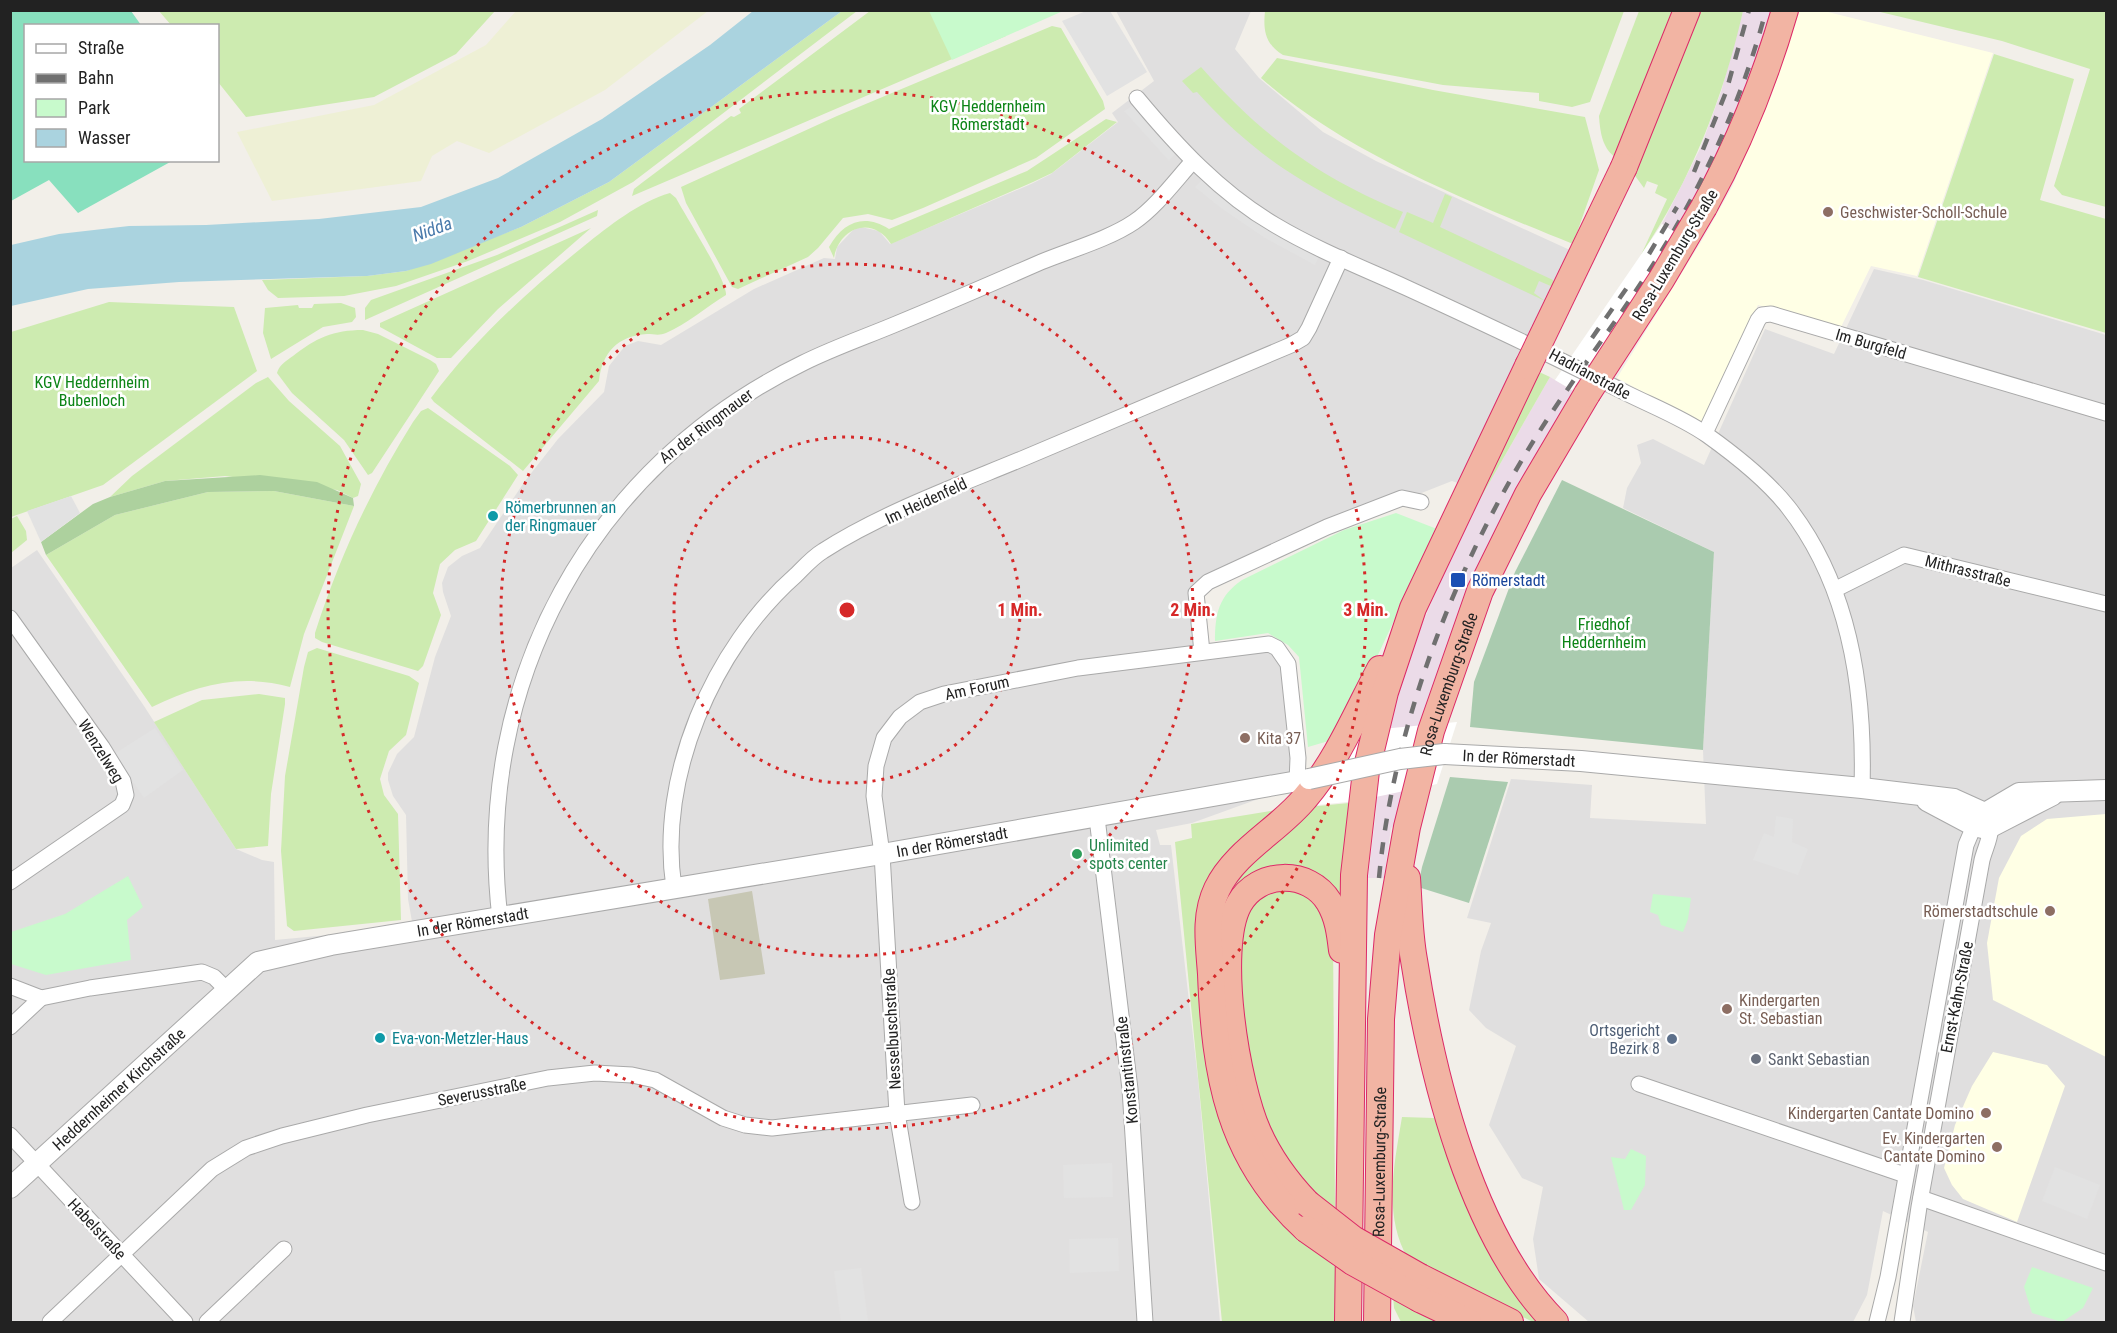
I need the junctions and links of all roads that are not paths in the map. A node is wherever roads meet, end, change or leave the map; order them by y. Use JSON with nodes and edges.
{"nodes":[{"id":1,"x":1687,"y":10,"type":"edge"},
{"id":2,"x":1785,"y":10,"type":"edge"},
{"id":3,"x":1137,"y":98,"type":"dead end"},
{"id":4,"x":1192,"y":161,"type":"junction"},
{"id":5,"x":1341,"y":258,"type":"junction"},
{"id":6,"x":2106,"y":413,"type":"edge"},
{"id":7,"x":1705,"y":434,"type":"junction"},
{"id":8,"x":1421,"y":502,"type":"dead end"},
{"id":9,"x":1836,"y":589,"type":"junction"},
{"id":10,"x":2106,"y":604,"type":"edge"},
{"id":11,"x":1413,"y":608,"type":"junction"},
{"id":12,"x":10,"y":618,"type":"edge"},
{"id":13,"x":1202,"y":652,"type":"junction"},
{"id":14,"x":1303,"y":780,"type":"junction"},
{"id":15,"x":1862,"y":788,"type":"junction"},
{"id":16,"x":2106,"y":790,"type":"edge"},
{"id":17,"x":1097,"y":818,"type":"junction"},
{"id":18,"x":1983,"y":823,"type":"junction"},
{"id":19,"x":1407,"y":827,"type":"junction"},
{"id":20,"x":882,"y":855,"type":"junction"},
{"id":21,"x":10,"y":882,"type":"edge"},
{"id":22,"x":675,"y":888,"type":"junction"},
{"id":23,"x":500,"y":918,"type":"junction"},
{"id":24,"x":10,"y":986,"type":"edge"},
{"id":25,"x":226,"y":989,"type":"junction"},
{"id":26,"x":41,"y":998,"type":"junction"},
{"id":27,"x":1352,"y":1016,"type":"junction"},
{"id":28,"x":10,"y":1027,"type":"edge"},
{"id":29,"x":1639,"y":1084,"type":"dead end"},
{"id":30,"x":972,"y":1106,"type":"dead end"},
{"id":31,"x":897,"y":1113,"type":"junction"},
{"id":32,"x":10,"y":1135,"type":"edge"},
{"id":33,"x":37,"y":1164,"type":"junction"},
{"id":34,"x":1905,"y":1175,"type":"junction"},
{"id":35,"x":10,"y":1188,"type":"edge"},
{"id":36,"x":1921,"y":1198,"type":"junction"},
{"id":37,"x":912,"y":1203,"type":"dead end"},
{"id":38,"x":285,"y":1249,"type":"dead end"},
{"id":39,"x":123,"y":1257,"type":"junction"},
{"id":40,"x":2106,"y":1263,"type":"edge"},
{"id":41,"x":1420,"y":1288,"type":"junction"},
{"id":42,"x":51,"y":1323,"type":"edge"},
{"id":43,"x":185,"y":1323,"type":"edge"},
{"id":44,"x":207,"y":1323,"type":"edge"},
{"id":45,"x":1145,"y":1323,"type":"edge"},
{"id":46,"x":1348,"y":1323,"type":"edge"},
{"id":47,"x":1377,"y":1323,"type":"edge"},
{"id":48,"x":1468,"y":1323,"type":"edge"},
{"id":49,"x":1510,"y":1323,"type":"edge"},
{"id":50,"x":1555,"y":1323,"type":"edge"},
{"id":51,"x":1876,"y":1323,"type":"edge"},
{"id":52,"x":1902,"y":1323,"type":"edge"}],
"edges":[{"from":1,"to":11,"type":"highway","name":"Rosa-Luxemburg-Straße","bridge":true},
{"from":2,"to":19,"type":"highway","name":"Rosa-Luxemburg-Straße","bridge":true},
{"from":3,"to":4,"type":"street","name":"Hadrianstraße"},
{"from":4,"to":5,"type":"street","name":"Hadrianstraße"},
{"from":4,"to":23,"type":"street","name":"An der Ringmauer"},
{"from":5,"to":7,"type":"street","name":"Hadrianstraße"},
{"from":5,"to":22,"type":"street","name":"Im Heidenfeld"},
{"from":6,"to":7,"type":"street","name":"Im Burgfeld"},
{"from":7,"to":9,"type":"street","name":"Hadrianstraße"},
{"from":8,"to":13,"type":"street"},
{"from":9,"to":10,"type":"street","name":"Mithrasstraße"},
{"from":9,"to":15,"type":"street","name":"Hadrianstraße"},
{"from":11,"to":27,"type":"highway","name":"Rosa-Luxemburg-Straße"},
{"from":11,"to":41,"type":"highway","bridge":true},
{"from":12,"to":21,"type":"street","name":"Wenzelweg"},
{"from":13,"to":14,"type":"street","name":"Am Forum"},
{"from":13,"to":20,"type":"street","name":"Am Forum"},
{"from":14,"to":15,"type":"street","name":"In der Römerstadt","bridge":true},
{"from":14,"to":17,"type":"street","name":"In der Römerstadt"},
{"from":15,"to":18,"type":"street","name":"In der Römerstadt"},
{"from":16,"to":18,"type":"street"},
{"from":17,"to":20,"type":"street","name":"In der Römerstadt"},
{"from":17,"to":45,"type":"street","name":"Konstantinstraße"},
{"from":18,"to":34,"type":"street","name":"Ernst-Kahn-Straße"},
{"from":18,"to":36,"type":"street","name":"Ernst-Kahn-Straße"},
{"from":19,"to":47,"type":"highway","name":"Rosa-Luxemburg-Straße"},
{"from":19,"to":50,"type":"highway"},
{"from":20,"to":22,"type":"street","name":"In der Römerstadt"},
{"from":20,"to":31,"type":"street","name":"Nesselbuschstraße"},
{"from":22,"to":23,"type":"street","name":"In der Römerstadt"},
{"from":23,"to":25,"type":"street","name":"In der Römerstadt"},
{"from":24,"to":26,"type":"street"},
{"from":25,"to":26,"type":"street"},
{"from":25,"to":33,"type":"street","name":"Heddernheimer Kirchstraße"},
{"from":26,"to":28,"type":"street"},
{"from":27,"to":41,"type":"highway","bridge":true},
{"from":27,"to":46,"type":"highway","name":"Rosa-Luxemburg-Straße"},
{"from":29,"to":34,"type":"street"},
{"from":30,"to":31,"type":"street","name":"Severusstraße"},
{"from":31,"to":37,"type":"street","name":"Nesselbuschstraße"},
{"from":31,"to":39,"type":"street","name":"Severusstraße"},
{"from":32,"to":33,"type":"street","name":"Habelstraße"},
{"from":33,"to":35,"type":"street","name":"Heddernheimer Kirchstraße"},
{"from":33,"to":39,"type":"street","name":"Habelstraße"},
{"from":34,"to":51,"type":"street","name":"Ernst-Kahn-Straße"},
{"from":36,"to":40,"type":"street"},
{"from":36,"to":52,"type":"street","name":"Ernst-Kahn-Straße"},
{"from":38,"to":44,"type":"street"},
{"from":39,"to":42,"type":"street","name":"Severusstraße"},
{"from":39,"to":43,"type":"street","name":"Habelstraße"},
{"from":41,"to":48,"type":"highway"},
{"from":41,"to":49,"type":"highway"}]}
